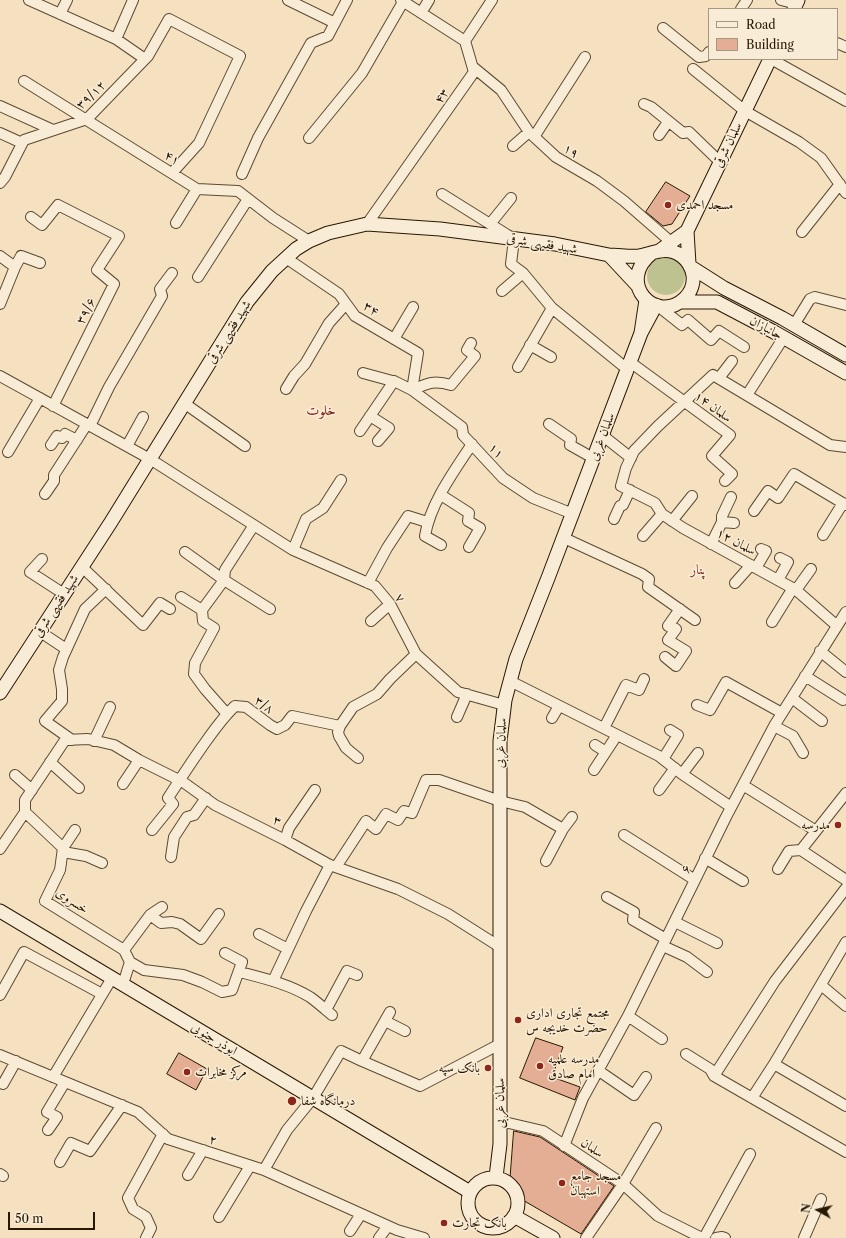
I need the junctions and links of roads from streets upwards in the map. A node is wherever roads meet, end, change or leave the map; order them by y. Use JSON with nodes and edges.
{"nodes":[{"id":1,"x":29,"y":0,"type":"edge"},
{"id":2,"x":67,"y":0,"type":"edge"},
{"id":3,"x":133,"y":0,"type":"edge"},
{"id":4,"x":288,"y":0,"type":"edge"},
{"id":5,"x":347,"y":0,"type":"edge"},
{"id":6,"x":429,"y":0,"type":"edge"},
{"id":7,"x":492,"y":0,"type":"edge"},
{"id":8,"x":781,"y":0,"type":"edge"},
{"id":9,"x":402,"y":1,"type":"edge"},
{"id":10,"x":796,"y":4,"type":"edge"},
{"id":11,"x":421,"y":13,"type":"junction"},
{"id":12,"x":60,"y":14,"type":"junction"},
{"id":13,"x":335,"y":23,"type":"junction"},
{"id":14,"x":663,"y":28,"type":"dead end"},
{"id":15,"x":116,"y":39,"type":"junction"},
{"id":16,"x":465,"y":41,"type":"junction"},
{"id":17,"x":708,"y":53,"type":"edge"},
{"id":18,"x":585,"y":57,"type":"dead end"},
{"id":19,"x":145,"y":59,"type":"junction"},
{"id":20,"x":770,"y":60,"type":"edge"},
{"id":21,"x":772,"y":60,"type":"edge"},
{"id":22,"x":473,"y":67,"type":"junction"},
{"id":23,"x":693,"y":69,"type":"dead end"},
{"id":24,"x":24,"y":81,"type":"dead end"},
{"id":25,"x":846,"y":101,"type":"edge"},
{"id":26,"x":644,"y":104,"type":"dead end"},
{"id":27,"x":0,"y":106,"type":"edge"},
{"id":28,"x":745,"y":111,"type":"junction"},
{"id":29,"x":87,"y":119,"type":"junction"},
{"id":30,"x":668,"y":122,"type":"junction"},
{"id":31,"x":53,"y":130,"type":"junction"},
{"id":32,"x":0,"y":133,"type":"edge"},
{"id":33,"x":659,"y":134,"type":"dead end"},
{"id":34,"x":532,"y":135,"type":"junction"},
{"id":35,"x":309,"y":138,"type":"dead end"},
{"id":36,"x":22,"y":143,"type":"junction"},
{"id":37,"x":513,"y":146,"type":"dead end"},
{"id":38,"x":720,"y":162,"type":"junction"},
{"id":39,"x":172,"y":173,"type":"junction"},
{"id":40,"x":242,"y":174,"type":"dead end"},
{"id":41,"x":0,"y":183,"type":"edge"},
{"id":42,"x":840,"y":184,"type":"junction"},
{"id":43,"x":197,"y":189,"type":"junction"},
{"id":44,"x":846,"y":193,"type":"edge"},
{"id":45,"x":442,"y":194,"type":"dead end"},
{"id":46,"x":511,"y":198,"type":"dead end"},
{"id":47,"x":248,"y":199,"type":"junction"},
{"id":48,"x":31,"y":217,"type":"dead end"},
{"id":49,"x":176,"y":223,"type":"dead end"},
{"id":50,"x":367,"y":224,"type":"junction"},
{"id":51,"x":490,"y":224,"type":"junction"},
{"id":52,"x":687,"y":232,"type":"junction"},
{"id":53,"x":802,"y":232,"type":"dead end"},
{"id":54,"x":514,"y":239,"type":"junction"},
{"id":55,"x":309,"y":241,"type":"junction"},
{"id":56,"x":670,"y":242,"type":"junction"},
{"id":57,"x":655,"y":252,"type":"junction"},
{"id":58,"x":609,"y":255,"type":"junction"},
{"id":59,"x":0,"y":256,"type":"edge"},
{"id":60,"x":286,"y":258,"type":"junction"},
{"id":61,"x":40,"y":263,"type":"dead end"},
{"id":62,"x":690,"y":266,"type":"junction"},
{"id":63,"x":15,"y":267,"type":"junction"},
{"id":64,"x":172,"y":273,"type":"dead end"},
{"id":65,"x":523,"y":273,"type":"junction"},
{"id":66,"x":198,"y":277,"type":"dead end"},
{"id":67,"x":637,"y":285,"type":"junction"},
{"id":68,"x":502,"y":291,"type":"dead end"},
{"id":69,"x":846,"y":297,"type":"edge"},
{"id":70,"x":681,"y":302,"type":"junction"},
{"id":71,"x":0,"y":304,"type":"edge"},
{"id":72,"x":346,"y":304,"type":"junction"},
{"id":73,"x":653,"y":304,"type":"junction"},
{"id":74,"x":842,"y":305,"type":"edge"},
{"id":75,"x":413,"y":307,"type":"dead end"},
{"id":76,"x":552,"y":308,"type":"junction"},
{"id":77,"x":794,"y":325,"type":"junction"},
{"id":78,"x":784,"y":337,"type":"junction"},
{"id":79,"x":394,"y":339,"type":"junction"},
{"id":80,"x":471,"y":343,"type":"dead end"},
{"id":81,"x":530,"y":345,"type":"junction"},
{"id":82,"x":744,"y":347,"type":"dead end"},
{"id":83,"x":846,"y":355,"type":"edge"},
{"id":84,"x":551,"y":357,"type":"dead end"},
{"id":85,"x":732,"y":361,"type":"dead end"},
{"id":86,"x":628,"y":366,"type":"junction"},
{"id":87,"x":518,"y":367,"type":"dead end"},
{"id":88,"x":363,"y":373,"type":"dead end"},
{"id":89,"x":846,"y":373,"type":"edge"},
{"id":90,"x":0,"y":376,"type":"edge"},
{"id":91,"x":719,"y":378,"type":"junction"},
{"id":92,"x":394,"y":382,"type":"junction"},
{"id":93,"x":286,"y":389,"type":"dead end"},
{"id":94,"x":412,"y":390,"type":"junction"},
{"id":95,"x":747,"y":395,"type":"junction"},
{"id":96,"x":40,"y":398,"type":"junction"},
{"id":97,"x":685,"y":402,"type":"junction"},
{"id":98,"x":184,"y":403,"type":"junction"},
{"id":99,"x":54,"y":406,"type":"junction"},
{"id":100,"x":370,"y":416,"type":"junction"},
{"id":101,"x":143,"y":417,"type":"dead end"},
{"id":102,"x":549,"y":424,"type":"dead end"},
{"id":103,"x":88,"y":425,"type":"junction"},
{"id":104,"x":360,"y":431,"type":"dead end"},
{"id":105,"x":602,"y":435,"type":"junction"},
{"id":106,"x":77,"y":440,"type":"junction"},
{"id":107,"x":378,"y":441,"type":"dead end"},
{"id":108,"x":472,"y":444,"type":"junction"},
{"id":109,"x":51,"y":445,"type":"dead end"},
{"id":110,"x":127,"y":446,"type":"junction"},
{"id":111,"x":245,"y":446,"type":"dead end"},
{"id":112,"x":846,"y":447,"type":"edge"},
{"id":113,"x":8,"y":452,"type":"dead end"},
{"id":114,"x":593,"y":458,"type":"junction"},
{"id":115,"x":631,"y":458,"type":"junction"},
{"id":116,"x":150,"y":459,"type":"junction"},
{"id":117,"x":341,"y":480,"type":"dead end"},
{"id":118,"x":724,"y":482,"type":"dead end"},
{"id":119,"x":626,"y":488,"type":"junction"},
{"id":120,"x":45,"y":494,"type":"dead end"},
{"id":121,"x":441,"y":495,"type":"junction"},
{"id":122,"x":692,"y":496,"type":"dead end"},
{"id":123,"x":731,"y":497,"type":"dead end"},
{"id":124,"x":844,"y":504,"type":"edge"},
{"id":125,"x":754,"y":511,"type":"dead end"},
{"id":126,"x":573,"y":514,"type":"junction"},
{"id":127,"x":662,"y":514,"type":"junction"},
{"id":128,"x":614,"y":519,"type":"dead end"},
{"id":129,"x":672,"y":521,"type":"junction"},
{"id":130,"x":427,"y":522,"type":"junction"},
{"id":131,"x":722,"y":522,"type":"junction"},
{"id":132,"x":734,"y":522,"type":"dead end"},
{"id":133,"x":254,"y":525,"type":"junction"},
{"id":134,"x":823,"y":535,"type":"dead end"},
{"id":135,"x":643,"y":536,"type":"dead end"},
{"id":136,"x":564,"y":538,"type":"junction"},
{"id":137,"x":711,"y":544,"type":"junction"},
{"id":138,"x":441,"y":545,"type":"dead end"},
{"id":139,"x":470,"y":546,"type":"dead end"},
{"id":140,"x":761,"y":548,"type":"dead end"},
{"id":141,"x":293,"y":550,"type":"junction"},
{"id":142,"x":185,"y":552,"type":"dead end"},
{"id":143,"x":780,"y":558,"type":"dead end"},
{"id":144,"x":42,"y":559,"type":"dead end"},
{"id":145,"x":82,"y":567,"type":"junction"},
{"id":146,"x":754,"y":567,"type":"junction"},
{"id":147,"x":811,"y":569,"type":"dead end"},
{"id":148,"x":224,"y":580,"type":"junction"},
{"id":149,"x":778,"y":580,"type":"junction"},
{"id":150,"x":368,"y":583,"type":"junction"},
{"id":151,"x":735,"y":584,"type":"dead end"},
{"id":152,"x":106,"y":589,"type":"junction"},
{"id":153,"x":794,"y":589,"type":"junction"},
{"id":154,"x":64,"y":594,"type":"junction"},
{"id":155,"x":181,"y":597,"type":"dead end"},
{"id":156,"x":390,"y":604,"type":"junction"},
{"id":157,"x":170,"y":609,"type":"dead end"},
{"id":158,"x":270,"y":609,"type":"dead end"},
{"id":159,"x":680,"y":609,"type":"junction"},
{"id":160,"x":202,"y":610,"type":"junction"},
{"id":161,"x":846,"y":612,"type":"edge"},
{"id":162,"x":695,"y":620,"type":"dead end"},
{"id":163,"x":371,"y":621,"type":"dead end"},
{"id":164,"x":772,"y":622,"type":"dead end"},
{"id":165,"x":836,"y":625,"type":"junction"},
{"id":166,"x":39,"y":631,"type":"junction"},
{"id":167,"x":66,"y":649,"type":"junction"},
{"id":168,"x":820,"y":651,"type":"junction"},
{"id":169,"x":416,"y":654,"type":"junction"},
{"id":170,"x":665,"y":657,"type":"dead end"},
{"id":171,"x":846,"y":672,"type":"edge"},
{"id":172,"x":805,"y":676,"type":"junction"},
{"id":173,"x":644,"y":679,"type":"dead end"},
{"id":174,"x":510,"y":681,"type":"junction"},
{"id":175,"x":0,"y":693,"type":"edge"},
{"id":176,"x":467,"y":694,"type":"junction"},
{"id":177,"x":792,"y":698,"type":"junction"},
{"id":178,"x":843,"y":700,"type":"dead end"},
{"id":179,"x":504,"y":705,"type":"junction"},
{"id":180,"x":697,"y":705,"type":"dead end"},
{"id":181,"x":559,"y":706,"type":"junction"},
{"id":182,"x":110,"y":707,"type":"dead end"},
{"id":183,"x":227,"y":714,"type":"junction"},
{"id":184,"x":782,"y":714,"type":"junction"},
{"id":185,"x":457,"y":718,"type":"dead end"},
{"id":186,"x":552,"y":718,"type":"dead end"},
{"id":187,"x":822,"y":721,"type":"dead end"},
{"id":188,"x":340,"y":726,"type":"junction"},
{"id":189,"x":774,"y":726,"type":"junction"},
{"id":190,"x":604,"y":728,"type":"junction"},
{"id":191,"x":670,"y":730,"type":"dead end"},
{"id":192,"x":617,"y":735,"type":"junction"},
{"id":193,"x":72,"y":740,"type":"junction"},
{"id":194,"x":94,"y":741,"type":"junction"},
{"id":195,"x":595,"y":746,"type":"dead end"},
{"id":196,"x":606,"y":752,"type":"junction"},
{"id":197,"x":698,"y":753,"type":"dead end"},
{"id":198,"x":803,"y":753,"type":"dead end"},
{"id":199,"x":358,"y":758,"type":"dead end"},
{"id":200,"x":663,"y":759,"type":"junction"},
{"id":201,"x":139,"y":760,"type":"junction"},
{"id":202,"x":50,"y":762,"type":"junction"},
{"id":203,"x":594,"y":770,"type":"dead end"},
{"id":204,"x":679,"y":771,"type":"junction"},
{"id":205,"x":15,"y":775,"type":"dead end"},
{"id":206,"x":179,"y":780,"type":"junction"},
{"id":207,"x":123,"y":784,"type":"dead end"},
{"id":208,"x":743,"y":785,"type":"junction"},
{"id":209,"x":79,"y":788,"type":"dead end"},
{"id":210,"x":32,"y":790,"type":"junction"},
{"id":211,"x":315,"y":790,"type":"dead end"},
{"id":212,"x":659,"y":790,"type":"dead end"},
{"id":213,"x":846,"y":793,"type":"edge"},
{"id":214,"x":206,"y":798,"type":"junction"},
{"id":215,"x":500,"y":801,"type":"junction"},
{"id":216,"x":731,"y":807,"type":"junction"},
{"id":217,"x":25,"y":812,"type":"junction"},
{"id":218,"x":572,"y":817,"type":"dead end"},
{"id":219,"x":563,"y":829,"type":"junction"},
{"id":220,"x":75,"y":830,"type":"dead end"},
{"id":221,"x":152,"y":830,"type":"dead end"},
{"id":222,"x":816,"y":831,"type":"junction"},
{"id":223,"x":624,"y":835,"type":"dead end"},
{"id":224,"x":285,"y":840,"type":"junction"},
{"id":225,"x":0,"y":849,"type":"edge"},
{"id":226,"x":63,"y":850,"type":"junction"},
{"id":227,"x":801,"y":850,"type":"junction"},
{"id":228,"x":171,"y":856,"type":"dead end"},
{"id":229,"x":706,"y":858,"type":"junction"},
{"id":230,"x":546,"y":861,"type":"dead end"},
{"id":231,"x":102,"y":863,"type":"dead end"},
{"id":232,"x":333,"y":866,"type":"junction"},
{"id":233,"x":778,"y":869,"type":"dead end"},
{"id":234,"x":695,"y":880,"type":"junction"},
{"id":235,"x":743,"y":880,"type":"dead end"},
{"id":236,"x":846,"y":880,"type":"edge"},
{"id":237,"x":846,"y":888,"type":"edge"},
{"id":238,"x":607,"y":896,"type":"dead end"},
{"id":239,"x":162,"y":907,"type":"dead end"},
{"id":240,"x":0,"y":911,"type":"edge"},
{"id":241,"x":219,"y":914,"type":"dead end"},
{"id":242,"x":150,"y":915,"type":"junction"},
{"id":243,"x":675,"y":922,"type":"junction"},
{"id":244,"x":259,"y":934,"type":"dead end"},
{"id":245,"x":664,"y":942,"type":"junction"},
{"id":246,"x":846,"y":942,"type":"edge"},
{"id":247,"x":717,"y":943,"type":"dead end"},
{"id":248,"x":500,"y":947,"type":"junction"},
{"id":249,"x":288,"y":949,"type":"junction"},
{"id":250,"x":124,"y":950,"type":"junction"},
{"id":251,"x":225,"y":953,"type":"dead end"},
{"id":252,"x":130,"y":962,"type":"junction"},
{"id":253,"x":240,"y":972,"type":"junction"},
{"id":254,"x":707,"y":972,"type":"dead end"},
{"id":255,"x":357,"y":975,"type":"dead end"},
{"id":256,"x":4,"y":978,"type":"edge"},
{"id":257,"x":117,"y":981,"type":"junction"},
{"id":258,"x":273,"y":981,"type":"junction"},
{"id":259,"x":821,"y":985,"type":"junction"},
{"id":260,"x":102,"y":994,"type":"junction"},
{"id":261,"x":0,"y":995,"type":"edge"},
{"id":262,"x":846,"y":1006,"type":"edge"},
{"id":263,"x":628,"y":1016,"type":"junction"},
{"id":264,"x":404,"y":1031,"type":"dead end"},
{"id":265,"x":662,"y":1039,"type":"dead end"},
{"id":266,"x":500,"y":1044,"type":"junction"},
{"id":267,"x":686,"y":1054,"type":"dead end"},
{"id":268,"x":0,"y":1055,"type":"edge"},
{"id":269,"x":16,"y":1061,"type":"junction"},
{"id":270,"x":362,"y":1061,"type":"junction"},
{"id":271,"x":774,"y":1064,"type":"junction"},
{"id":272,"x":599,"y":1071,"type":"junction"},
{"id":273,"x":714,"y":1076,"type":"junction"},
{"id":274,"x":53,"y":1077,"type":"junction"},
{"id":275,"x":646,"y":1077,"type":"dead end"},
{"id":276,"x":65,"y":1082,"type":"junction"},
{"id":277,"x":3,"y":1084,"type":"dead end"},
{"id":278,"x":313,"y":1098,"type":"junction"},
{"id":279,"x":752,"y":1098,"type":"junction"},
{"id":280,"x":122,"y":1105,"type":"junction"},
{"id":281,"x":846,"y":1106,"type":"edge"},
{"id":282,"x":500,"y":1121,"type":"junction"},
{"id":283,"x":656,"y":1128,"type":"dead end"},
{"id":284,"x":48,"y":1130,"type":"dead end"},
{"id":285,"x":163,"y":1134,"type":"junction"},
{"id":286,"x":564,"y":1146,"type":"junction"},
{"id":287,"x":203,"y":1150,"type":"junction"},
{"id":288,"x":846,"y":1152,"type":"edge"},
{"id":289,"x":750,"y":1154,"type":"dead end"},
{"id":290,"x":60,"y":1162,"type":"dead end"},
{"id":291,"x":250,"y":1166,"type":"junction"},
{"id":292,"x":264,"y":1170,"type":"junction"},
{"id":293,"x":188,"y":1175,"type":"dead end"},
{"id":294,"x":496,"y":1177,"type":"junction"},
{"id":295,"x":623,"y":1184,"type":"junction"},
{"id":296,"x":470,"y":1192,"type":"junction"},
{"id":297,"x":821,"y":1199,"type":"dead end"},
{"id":298,"x":361,"y":1214,"type":"junction"},
{"id":299,"x":514,"y":1216,"type":"junction"},
{"id":300,"x":219,"y":1217,"type":"dead end"},
{"id":301,"x":388,"y":1226,"type":"junction"},
{"id":302,"x":350,"y":1231,"type":"dead end"},
{"id":303,"x":483,"y":1232,"type":"edge"},
{"id":304,"x":409,"y":1236,"type":"edge"},
{"id":305,"x":146,"y":1238,"type":"edge"},
{"id":306,"x":379,"y":1238,"type":"edge"},
{"id":307,"x":424,"y":1238,"type":"edge"},
{"id":308,"x":553,"y":1238,"type":"edge"},
{"id":309,"x":586,"y":1238,"type":"edge"},
{"id":310,"x":703,"y":1238,"type":"edge"},
{"id":311,"x":716,"y":1238,"type":"edge"},
{"id":312,"x":725,"y":1238,"type":"edge"},
{"id":313,"x":804,"y":1238,"type":"edge"}],
"edges":[{"from":1,"to":12,"type":"street"},
{"from":2,"to":12,"type":"street"},
{"from":3,"to":15,"type":"street"},
{"from":4,"to":13,"type":"street"},
{"from":5,"to":13,"type":"street"},
{"from":6,"to":11,"type":"street"},
{"from":7,"to":16,"type":"street"},
{"from":8,"to":10,"type":"street"},
{"from":9,"to":11,"type":"street"},
{"from":9,"to":35,"type":"street"},
{"from":11,"to":16,"type":"street"},
{"from":12,"to":15,"type":"street"},
{"from":13,"to":40,"type":"street"},
{"from":14,"to":17,"type":"street"},
{"from":15,"to":19,"type":"street"},
{"from":16,"to":22,"type":"street"},
{"from":18,"to":34,"type":"street"},
{"from":19,"to":29,"type":"street","name":"۳۹/۱۲"},
{"from":19,"to":39,"type":"street","name":"۳۹/۱۲"},
{"from":20,"to":28,"type":"street","name":"سلمان شرقی"},
{"from":21,"to":25,"type":"street"},
{"from":22,"to":34,"type":"street","name":"۱۹"},
{"from":22,"to":50,"type":"street","name":"۴۳"},
{"from":23,"to":28,"type":"street"},
{"from":24,"to":29,"type":"street","name":"۴۱"},
{"from":26,"to":30,"type":"street"},
{"from":27,"to":31,"type":"street"},
{"from":28,"to":38,"type":"street","name":"سلمان شرقی"},
{"from":28,"to":42,"type":"street"},
{"from":29,"to":31,"type":"street","name":"۳۹/۱۲"},
{"from":29,"to":39,"type":"street","name":"۴۱"},
{"from":30,"to":33,"type":"street"},
{"from":30,"to":38,"type":"street"},
{"from":31,"to":36,"type":"street","name":"۳۹/۱۲"},
{"from":32,"to":36,"type":"street"},
{"from":34,"to":37,"type":"street"},
{"from":34,"to":56,"type":"street","name":"۱۹"},
{"from":36,"to":41,"type":"street"},
{"from":38,"to":52,"type":"street","name":"سلمان شرقی"},
{"from":39,"to":43,"type":"street","name":"۴۱"},
{"from":42,"to":44,"type":"street"},
{"from":42,"to":53,"type":"street"},
{"from":43,"to":47,"type":"street","name":"۴۱"},
{"from":43,"to":49,"type":"street"},
{"from":45,"to":51,"type":"street"},
{"from":46,"to":51,"type":"street"},
{"from":47,"to":55,"type":"street","name":"۴۱"},
{"from":47,"to":66,"type":"street"},
{"from":48,"to":99,"type":"street","name":"۳۹/۶"},
{"from":50,"to":54,"type":"street","name":"شهید فقیهی شرقی"},
{"from":50,"to":55,"type":"street","name":"شهید فقیهی شرقی"},
{"from":51,"to":54,"type":"street"},
{"from":52,"to":56,"type":"street"},
{"from":52,"to":62,"type":"street"},
{"from":54,"to":58,"type":"street","name":"شهید فقیهی شرقی"},
{"from":54,"to":65,"type":"street","name":"سلمان ۱۴"},
{"from":55,"to":60,"type":"street","name":"شهید فقیهی شرقی"},
{"from":56,"to":57,"type":"street"},
{"from":57,"to":58,"type":"street","name":"شهید فقیهی شرقی"},
{"from":57,"to":62,"type":"street"},
{"from":57,"to":67,"type":"street"},
{"from":58,"to":67,"type":"street"},
{"from":59,"to":63,"type":"street"},
{"from":60,"to":72,"type":"street","name":"۳۴"},
{"from":60,"to":98,"type":"street","name":"شهید فقیهی شرقی"},
{"from":61,"to":63,"type":"street"},
{"from":62,"to":70,"type":"street"},
{"from":62,"to":77,"type":"street","name":"جانبازان"},
{"from":63,"to":71,"type":"street"},
{"from":64,"to":103,"type":"street"},
{"from":65,"to":68,"type":"street"},
{"from":65,"to":76,"type":"street","name":"سلمان ۱۴"},
{"from":67,"to":73,"type":"street"},
{"from":69,"to":74,"type":"street"},
{"from":70,"to":73,"type":"street"},
{"from":70,"to":78,"type":"street","name":"جانبازان"},
{"from":72,"to":79,"type":"street","name":"۳۴"},
{"from":72,"to":93,"type":"street"},
{"from":73,"to":82,"type":"street"},
{"from":73,"to":86,"type":"street","name":"سلمان غربی"},
{"from":74,"to":77,"type":"street"},
{"from":75,"to":79,"type":"street"},
{"from":76,"to":81,"type":"street"},
{"from":76,"to":86,"type":"street","name":"سلمان ۱۴"},
{"from":77,"to":83,"type":"street","name":"جانبازان"},
{"from":78,"to":89,"type":"street","name":"جانبازان"},
{"from":78,"to":95,"type":"street"},
{"from":79,"to":94,"type":"street","name":"۳۴"},
{"from":80,"to":94,"type":"street"},
{"from":81,"to":84,"type":"street"},
{"from":81,"to":87,"type":"street"},
{"from":85,"to":91,"type":"street"},
{"from":86,"to":97,"type":"street","name":"سلمان ۱۴"},
{"from":86,"to":105,"type":"street","name":"سلمان غربی"},
{"from":88,"to":92,"type":"street","name":"۱۱"},
{"from":90,"to":96,"type":"street","name":"۷"},
{"from":91,"to":95,"type":"street"},
{"from":91,"to":97,"type":"street"},
{"from":92,"to":94,"type":"street","name":"۱۱"},
{"from":92,"to":100,"type":"street"},
{"from":94,"to":108,"type":"street","name":"۱۱"},
{"from":95,"to":112,"type":"street"},
{"from":96,"to":99,"type":"street","name":"۷"},
{"from":96,"to":113,"type":"street"},
{"from":97,"to":115,"type":"street"},
{"from":97,"to":118,"type":"street","name":"سلمان ۱۴"},
{"from":98,"to":111,"type":"street"},
{"from":98,"to":116,"type":"street","name":"شهید فقیهی شرقی"},
{"from":99,"to":103,"type":"street","name":"۷"},
{"from":100,"to":104,"type":"street"},
{"from":100,"to":107,"type":"street"},
{"from":101,"to":110,"type":"street"},
{"from":102,"to":114,"type":"street"},
{"from":103,"to":106,"type":"street"},
{"from":103,"to":110,"type":"street","name":"۷"},
{"from":105,"to":114,"type":"street","name":"سلمان غربی"},
{"from":105,"to":115,"type":"street"},
{"from":106,"to":109,"type":"street"},
{"from":106,"to":120,"type":"street"},
{"from":108,"to":121,"type":"street"},
{"from":108,"to":126,"type":"street","name":"۱۱"},
{"from":110,"to":116,"type":"street","name":"۷"},
{"from":114,"to":126,"type":"street","name":"سلمان غربی"},
{"from":115,"to":119,"type":"street"},
{"from":116,"to":133,"type":"street","name":"۷"},
{"from":116,"to":145,"type":"street","name":"شهید فقیهی شرقی"},
{"from":117,"to":141,"type":"street"},
{"from":119,"to":127,"type":"street","name":"سلمان ۱۲"},
{"from":119,"to":128,"type":"street"},
{"from":121,"to":130,"type":"street"},
{"from":121,"to":139,"type":"street"},
{"from":122,"to":129,"type":"street"},
{"from":123,"to":131,"type":"street"},
{"from":124,"to":125,"type":"street"},
{"from":124,"to":134,"type":"street"},
{"from":126,"to":136,"type":"street","name":"سلمان غربی"},
{"from":127,"to":129,"type":"street","name":"سلمان ۱۲"},
{"from":127,"to":135,"type":"street"},
{"from":129,"to":137,"type":"street","name":"سلمان ۱۲"},
{"from":130,"to":138,"type":"street"},
{"from":130,"to":150,"type":"street"},
{"from":131,"to":132,"type":"street"},
{"from":131,"to":137,"type":"street"},
{"from":133,"to":141,"type":"street","name":"۷"},
{"from":133,"to":148,"type":"street"},
{"from":136,"to":159,"type":"street"},
{"from":136,"to":174,"type":"street","name":"سلمان غربی"},
{"from":137,"to":146,"type":"street","name":"سلمان ۱۲"},
{"from":140,"to":146,"type":"street"},
{"from":141,"to":150,"type":"street","name":"۷"},
{"from":142,"to":148,"type":"street"},
{"from":143,"to":149,"type":"street"},
{"from":144,"to":154,"type":"street"},
{"from":145,"to":152,"type":"street"},
{"from":145,"to":154,"type":"street","name":"شهید فقیهی شرقی"},
{"from":146,"to":149,"type":"street","name":"سلمان ۱۲"},
{"from":146,"to":151,"type":"street"},
{"from":147,"to":153,"type":"street"},
{"from":148,"to":158,"type":"street"},
{"from":148,"to":160,"type":"street"},
{"from":149,"to":153,"type":"street","name":"سلمان ۱۲"},
{"from":150,"to":156,"type":"street","name":"۷"},
{"from":152,"to":157,"type":"street"},
{"from":152,"to":167,"type":"street"},
{"from":153,"to":164,"type":"street"},
{"from":153,"to":165,"type":"street","name":"سلمان ۱۲"},
{"from":154,"to":166,"type":"street","name":"شهید فقیهی شرقی"},
{"from":155,"to":160,"type":"street"},
{"from":156,"to":163,"type":"street"},
{"from":156,"to":169,"type":"street","name":"۷"},
{"from":159,"to":162,"type":"street"},
{"from":159,"to":170,"type":"street"},
{"from":160,"to":183,"type":"street"},
{"from":161,"to":165,"type":"street","name":"۶"},
{"from":165,"to":168,"type":"street","name":"۶"},
{"from":166,"to":167,"type":"street"},
{"from":166,"to":175,"type":"street","name":"شهید فقیهی شرقی"},
{"from":167,"to":193,"type":"street"},
{"from":168,"to":171,"type":"street"},
{"from":168,"to":172,"type":"street","name":"۶"},
{"from":169,"to":176,"type":"street","name":"۷"},
{"from":169,"to":188,"type":"street"},
{"from":172,"to":177,"type":"street","name":"۶"},
{"from":172,"to":178,"type":"street"},
{"from":173,"to":190,"type":"street"},
{"from":174,"to":179,"type":"street","name":"سلمان غربی"},
{"from":174,"to":181,"type":"street"},
{"from":176,"to":179,"type":"street","name":"۷"},
{"from":176,"to":185,"type":"street"},
{"from":177,"to":184,"type":"street","name":"۶"},
{"from":177,"to":187,"type":"street"},
{"from":179,"to":215,"type":"street","name":"سلمان غربی"},
{"from":180,"to":184,"type":"street"},
{"from":181,"to":186,"type":"street"},
{"from":181,"to":190,"type":"street"},
{"from":182,"to":194,"type":"street"},
{"from":183,"to":188,"type":"street","name":"۳/۸"},
{"from":183,"to":206,"type":"street"},
{"from":184,"to":189,"type":"street","name":"۶"},
{"from":188,"to":199,"type":"street"},
{"from":189,"to":198,"type":"street"},
{"from":189,"to":208,"type":"street","name":"۶"},
{"from":190,"to":192,"type":"street"},
{"from":191,"to":200,"type":"street"},
{"from":192,"to":196,"type":"street"},
{"from":192,"to":200,"type":"street"},
{"from":193,"to":194,"type":"street","name":"۳"},
{"from":193,"to":202,"type":"street"},
{"from":194,"to":201,"type":"street","name":"۳"},
{"from":195,"to":196,"type":"street"},
{"from":196,"to":203,"type":"street"},
{"from":197,"to":204,"type":"street"},
{"from":200,"to":204,"type":"street"},
{"from":201,"to":206,"type":"street","name":"۳"},
{"from":201,"to":207,"type":"street"},
{"from":202,"to":209,"type":"street"},
{"from":202,"to":210,"type":"street"},
{"from":204,"to":212,"type":"street"},
{"from":204,"to":216,"type":"street"},
{"from":205,"to":210,"type":"street"},
{"from":206,"to":214,"type":"street","name":"۳"},
{"from":206,"to":221,"type":"street"},
{"from":208,"to":216,"type":"street","name":"۶"},
{"from":208,"to":222,"type":"street"},
{"from":210,"to":217,"type":"street"},
{"from":211,"to":224,"type":"street"},
{"from":213,"to":222,"type":"street"},
{"from":214,"to":224,"type":"street","name":"۳"},
{"from":214,"to":228,"type":"street"},
{"from":215,"to":219,"type":"street"},
{"from":215,"to":232,"type":"street"},
{"from":215,"to":248,"type":"street","name":"سلمان غربی"},
{"from":216,"to":229,"type":"street","name":"۶"},
{"from":217,"to":225,"type":"street"},
{"from":217,"to":226,"type":"street"},
{"from":218,"to":219,"type":"street"},
{"from":219,"to":230,"type":"street"},
{"from":220,"to":226,"type":"street"},
{"from":222,"to":227,"type":"street"},
{"from":223,"to":234,"type":"street"},
{"from":224,"to":232,"type":"street","name":"۳"},
{"from":226,"to":231,"type":"street"},
{"from":226,"to":250,"type":"street","name":"خسروی"},
{"from":227,"to":233,"type":"street"},
{"from":227,"to":236,"type":"street"},
{"from":229,"to":234,"type":"street","name":"۶"},
{"from":229,"to":235,"type":"street"},
{"from":232,"to":248,"type":"street","name":"۳"},
{"from":232,"to":249,"type":"street"},
{"from":234,"to":243,"type":"street","name":"۶"},
{"from":237,"to":273,"type":"street"},
{"from":238,"to":245,"type":"street"},
{"from":239,"to":242,"type":"street"},
{"from":240,"to":257,"type":"street","name":"ابوذر جنوبی"},
{"from":241,"to":242,"type":"street"},
{"from":242,"to":250,"type":"street"},
{"from":243,"to":245,"type":"street","name":"۶"},
{"from":243,"to":247,"type":"street"},
{"from":244,"to":249,"type":"street"},
{"from":245,"to":254,"type":"street"},
{"from":245,"to":263,"type":"street","name":"۶"},
{"from":246,"to":259,"type":"street"},
{"from":248,"to":266,"type":"street","name":"سلمان غربی"},
{"from":249,"to":258,"type":"street"},
{"from":250,"to":252,"type":"street"},
{"from":251,"to":253,"type":"street"},
{"from":252,"to":253,"type":"street"},
{"from":252,"to":257,"type":"street"},
{"from":253,"to":258,"type":"street"},
{"from":255,"to":258,"type":"street"},
{"from":256,"to":260,"type":"street"},
{"from":256,"to":261,"type":"street"},
{"from":257,"to":260,"type":"street"},
{"from":257,"to":278,"type":"street","name":"ابوذر جنوبی"},
{"from":259,"to":262,"type":"street"},
{"from":259,"to":271,"type":"street"},
{"from":260,"to":274,"type":"street"},
{"from":263,"to":265,"type":"street"},
{"from":263,"to":272,"type":"street","name":"۶"},
{"from":264,"to":270,"type":"street"},
{"from":266,"to":270,"type":"street"},
{"from":266,"to":282,"type":"street","name":"سلمان غربی"},
{"from":267,"to":273,"type":"street"},
{"from":268,"to":269,"type":"street","name":"۲"},
{"from":269,"to":274,"type":"street","name":"۲"},
{"from":269,"to":277,"type":"street"},
{"from":270,"to":278,"type":"street"},
{"from":271,"to":279,"type":"street"},
{"from":271,"to":281,"type":"street"},
{"from":272,"to":275,"type":"street"},
{"from":272,"to":286,"type":"street","name":"۶"},
{"from":273,"to":279,"type":"street"},
{"from":274,"to":276,"type":"street","name":"۲"},
{"from":276,"to":280,"type":"street","name":"۲"},
{"from":276,"to":284,"type":"street"},
{"from":278,"to":292,"type":"street"},
{"from":278,"to":296,"type":"street","name":"ابوذر جنوبی"},
{"from":279,"to":288,"type":"street"},
{"from":280,"to":285,"type":"street","name":"۲"},
{"from":280,"to":290,"type":"street"},
{"from":282,"to":286,"type":"street","name":"سلمان"},
{"from":282,"to":294,"type":"street","name":"سلمان غربی"},
{"from":283,"to":295,"type":"street"},
{"from":285,"to":287,"type":"street","name":"۲"},
{"from":285,"to":305,"type":"street"},
{"from":286,"to":295,"type":"street","name":"سلمان"},
{"from":287,"to":291,"type":"street","name":"۲"},
{"from":287,"to":293,"type":"street"},
{"from":289,"to":310,"type":"street"},
{"from":291,"to":292,"type":"street","name":"۲"},
{"from":291,"to":300,"type":"street"},
{"from":292,"to":298,"type":"street","name":"۲"},
{"from":294,"to":296,"type":"street"},
{"from":294,"to":299,"type":"street"},
{"from":295,"to":309,"type":"street"},
{"from":295,"to":310,"type":"street","name":"سلمان"},
{"from":296,"to":303,"type":"street"},
{"from":297,"to":313,"type":"street"},
{"from":298,"to":301,"type":"street","name":"۲"},
{"from":298,"to":302,"type":"street"},
{"from":299,"to":303,"type":"street"},
{"from":299,"to":308,"type":"street"},
{"from":301,"to":304,"type":"street","name":"۲"},
{"from":301,"to":306,"type":"street"},
{"from":304,"to":307,"type":"street","name":"۲"},
{"from":311,"to":312,"type":"street"}]}
